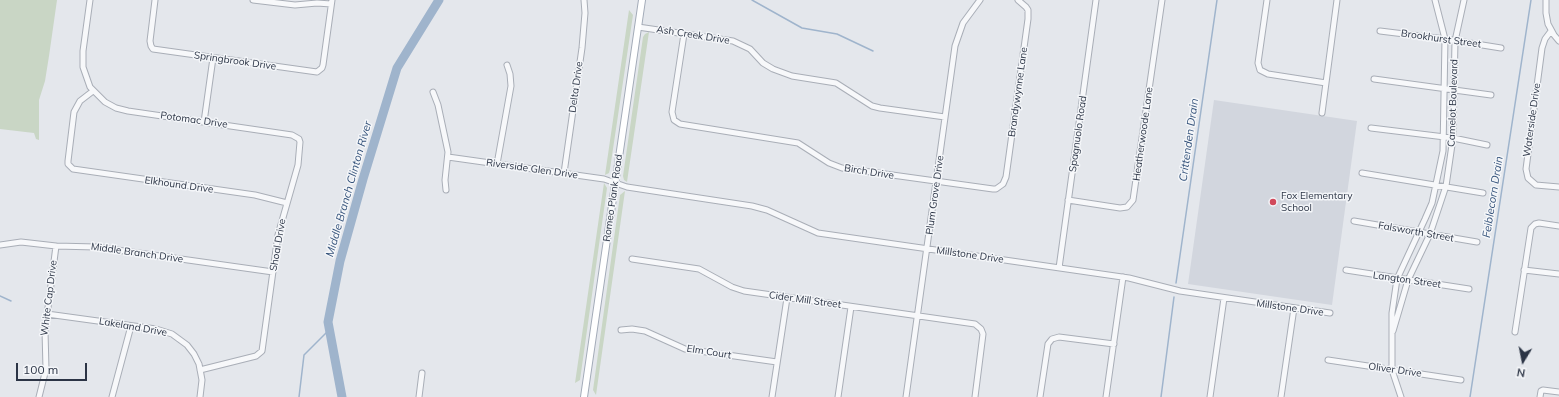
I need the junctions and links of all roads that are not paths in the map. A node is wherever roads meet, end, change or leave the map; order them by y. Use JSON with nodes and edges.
{"nodes":[{"id":1,"x":90,"y":0,"type":"edge"},
{"id":2,"x":156,"y":0,"type":"edge"},
{"id":3,"x":253,"y":0,"type":"edge"},
{"id":4,"x":584,"y":0,"type":"edge"},
{"id":5,"x":642,"y":0,"type":"edge"},
{"id":6,"x":980,"y":0,"type":"edge"},
{"id":7,"x":1018,"y":0,"type":"edge"},
{"id":8,"x":1096,"y":0,"type":"edge"},
{"id":9,"x":1162,"y":0,"type":"edge"},
{"id":10,"x":1266,"y":0,"type":"edge"},
{"id":11,"x":1337,"y":0,"type":"edge"},
{"id":12,"x":1435,"y":0,"type":"edge"},
{"id":13,"x":1464,"y":0,"type":"edge"},
{"id":14,"x":1546,"y":0,"type":"edge"},
{"id":15,"x":331,"y":2,"type":"edge"},
{"id":16,"x":638,"y":27,"type":"junction"},
{"id":17,"x":1380,"y":31,"type":"dead end"},
{"id":18,"x":1552,"y":32,"type":"junction"},
{"id":19,"x":684,"y":34,"type":"junction"},
{"id":20,"x":1445,"y":39,"type":"junction"},
{"id":21,"x":1455,"y":41,"type":"junction"},
{"id":22,"x":1559,"y":42,"type":"edge"},
{"id":23,"x":1501,"y":48,"type":"dead end"},
{"id":24,"x":213,"y":58,"type":"junction"},
{"id":25,"x":507,"y":65,"type":"dead end"},
{"id":26,"x":1374,"y":78,"type":"dead end"},
{"id":27,"x":1326,"y":83,"type":"junction"},
{"id":28,"x":1444,"y":89,"type":"junction"},
{"id":29,"x":93,"y":91,"type":"junction"},
{"id":30,"x":1454,"y":91,"type":"junction"},
{"id":31,"x":433,"y":92,"type":"dead end"},
{"id":32,"x":1491,"y":95,"type":"dead end"},
{"id":33,"x":1322,"y":113,"type":"dead end"},
{"id":34,"x":945,"y":117,"type":"junction"},
{"id":35,"x":204,"y":122,"type":"junction"},
{"id":36,"x":1371,"y":128,"type":"dead end"},
{"id":37,"x":1442,"y":137,"type":"junction"},
{"id":38,"x":1453,"y":138,"type":"junction"},
{"id":39,"x":299,"y":139,"type":"joint"},
{"id":40,"x":1487,"y":145,"type":"dead end"},
{"id":41,"x":448,"y":157,"type":"junction"},
{"id":42,"x":497,"y":164,"type":"junction"},
{"id":43,"x":1362,"y":173,"type":"dead end"},
{"id":44,"x":564,"y":174,"type":"junction"},
{"id":45,"x":937,"y":182,"type":"junction"},
{"id":46,"x":615,"y":183,"type":"junction"},
{"id":47,"x":1435,"y":185,"type":"junction"},
{"id":48,"x":1446,"y":186,"type":"junction"},
{"id":49,"x":1000,"y":187,"type":"joint"},
{"id":50,"x":1559,"y":188,"type":"edge"},
{"id":51,"x":446,"y":190,"type":"dead end"},
{"id":52,"x":1484,"y":193,"type":"dead end"},
{"id":53,"x":1068,"y":200,"type":"junction"},
{"id":54,"x":287,"y":203,"type":"junction"},
{"id":55,"x":1354,"y":222,"type":"dead end"},
{"id":56,"x":1559,"y":226,"type":"edge"},
{"id":57,"x":1419,"y":232,"type":"junction"},
{"id":58,"x":1430,"y":234,"type":"junction"},
{"id":59,"x":1477,"y":242,"type":"dead end"},
{"id":60,"x":0,"y":245,"type":"edge"},
{"id":61,"x":56,"y":246,"type":"junction"},
{"id":62,"x":927,"y":249,"type":"junction"},
{"id":63,"x":632,"y":258,"type":"dead end"},
{"id":64,"x":1059,"y":268,"type":"junction"},
{"id":65,"x":1346,"y":270,"type":"dead end"},
{"id":66,"x":1524,"y":270,"type":"junction"},
{"id":67,"x":273,"y":272,"type":"junction"},
{"id":68,"x":1559,"y":274,"type":"edge"},
{"id":69,"x":1123,"y":277,"type":"junction"},
{"id":70,"x":1397,"y":279,"type":"junction"},
{"id":71,"x":1408,"y":280,"type":"junction"},
{"id":72,"x":1468,"y":289,"type":"dead end"},
{"id":73,"x":786,"y":298,"type":"junction"},
{"id":74,"x":1224,"y":298,"type":"junction"},
{"id":75,"x":851,"y":307,"type":"junction"},
{"id":76,"x":1294,"y":308,"type":"junction"},
{"id":77,"x":1330,"y":313,"type":"dead end"},
{"id":78,"x":47,"y":314,"type":"junction"},
{"id":79,"x":918,"y":316,"type":"junction"},
{"id":80,"x":131,"y":326,"type":"junction"},
{"id":81,"x":621,"y":330,"type":"dead end"},
{"id":82,"x":1515,"y":332,"type":"dead end"},
{"id":83,"x":1391,"y":340,"type":"junction"},
{"id":84,"x":1114,"y":344,"type":"junction"},
{"id":85,"x":1328,"y":360,"type":"dead end"},
{"id":86,"x":777,"y":362,"type":"junction"},
{"id":87,"x":200,"y":370,"type":"junction"},
{"id":88,"x":1392,"y":370,"type":"junction"},
{"id":89,"x":422,"y":373,"type":"dead end"},
{"id":90,"x":1461,"y":380,"type":"dead end"},
{"id":91,"x":1559,"y":392,"type":"edge"},
{"id":92,"x":39,"y":397,"type":"edge"},
{"id":93,"x":112,"y":397,"type":"edge"},
{"id":94,"x":200,"y":397,"type":"edge"},
{"id":95,"x":419,"y":397,"type":"edge"},
{"id":96,"x":585,"y":397,"type":"edge"},
{"id":97,"x":772,"y":397,"type":"edge"},
{"id":98,"x":838,"y":397,"type":"edge"},
{"id":99,"x":906,"y":397,"type":"edge"},
{"id":100,"x":975,"y":397,"type":"edge"},
{"id":101,"x":1040,"y":397,"type":"edge"},
{"id":102,"x":1106,"y":397,"type":"edge"},
{"id":103,"x":1210,"y":397,"type":"edge"},
{"id":104,"x":1281,"y":397,"type":"edge"},
{"id":105,"x":1401,"y":397,"type":"edge"},
{"id":106,"x":1540,"y":397,"type":"edge"}],
"edges":[{"from":1,"to":29,"type":"street"},
{"from":2,"to":24,"type":"street","name":"Springbrook Drive"},
{"from":3,"to":15,"type":"street"},
{"from":4,"to":44,"type":"street","name":"Delta Drive"},
{"from":5,"to":16,"type":"main road","name":"Romeo Plank Road"},
{"from":6,"to":34,"type":"street","name":"Plum Grove Drive"},
{"from":7,"to":49,"type":"street","name":"Brandywynne Lane"},
{"from":8,"to":53,"type":"street","name":"Spagnuolo Road"},
{"from":9,"to":53,"type":"street","name":"Heatherwoode Lane"},
{"from":10,"to":27,"type":"street"},
{"from":11,"to":27,"type":"street"},
{"from":12,"to":20,"type":"street","name":"Camelot Boulevard"},
{"from":13,"to":21,"type":"street","name":"Camelot Boulevard"},
{"from":14,"to":18,"type":"street"},
{"from":15,"to":24,"type":"street","name":"Springbrook Drive"},
{"from":16,"to":19,"type":"street","name":"Ash Creek Drive"},
{"from":16,"to":46,"type":"main road","name":"Romeo Plank Road"},
{"from":17,"to":20,"type":"street","name":"Brookhurst Street"},
{"from":18,"to":22,"type":"street"},
{"from":18,"to":50,"type":"street","name":"Waterside Drive"},
{"from":19,"to":34,"type":"street","name":"Ash Creek Drive"},
{"from":19,"to":45,"type":"street","name":"Birch Drive"},
{"from":20,"to":21,"type":"street","name":"Brookhurst Street"},
{"from":20,"to":28,"type":"street","name":"Camelot Boulevard"},
{"from":21,"to":23,"type":"street","name":"Brookhurst Street"},
{"from":21,"to":30,"type":"street","name":"Camelot Boulevard"},
{"from":24,"to":35,"type":"street"},
{"from":25,"to":42,"type":"street"},
{"from":26,"to":28,"type":"street"},
{"from":27,"to":33,"type":"street"},
{"from":28,"to":30,"type":"street"},
{"from":28,"to":37,"type":"street","name":"Camelot Boulevard"},
{"from":29,"to":35,"type":"street","name":"Potomac Drive"},
{"from":29,"to":54,"type":"street","name":"Elkhound Drive"},
{"from":30,"to":32,"type":"street"},
{"from":30,"to":38,"type":"street","name":"Camelot Boulevard"},
{"from":31,"to":41,"type":"street"},
{"from":34,"to":45,"type":"street","name":"Plum Grove Drive"},
{"from":35,"to":39,"type":"street","name":"Potomac Drive"},
{"from":36,"to":37,"type":"street"},
{"from":37,"to":38,"type":"street"},
{"from":37,"to":47,"type":"street","name":"Camelot Boulevard"},
{"from":38,"to":40,"type":"street"},
{"from":38,"to":48,"type":"street","name":"Camelot Boulevard"},
{"from":39,"to":54,"type":"street","name":"Shoal Drive"},
{"from":41,"to":42,"type":"street","name":"Riverside Glen Drive"},
{"from":41,"to":51,"type":"street"},
{"from":42,"to":44,"type":"street","name":"Riverside Glen Drive"},
{"from":43,"to":47,"type":"street"},
{"from":44,"to":46,"type":"street","name":"Riverside Glen Drive"},
{"from":45,"to":49,"type":"street","name":"Birch Drive"},
{"from":45,"to":62,"type":"street","name":"Plum Grove Drive"},
{"from":46,"to":62,"type":"street","name":"Millstone Drive"},
{"from":46,"to":96,"type":"main road","name":"Romeo Plank Road"},
{"from":47,"to":48,"type":"street"},
{"from":47,"to":57,"type":"street","name":"Camelot Boulevard"},
{"from":48,"to":52,"type":"street"},
{"from":48,"to":58,"type":"street","name":"Camelot Boulevard"},
{"from":53,"to":64,"type":"street","name":"Spagnuolo Road"},
{"from":54,"to":67,"type":"street","name":"Shoal Drive"},
{"from":55,"to":57,"type":"street","name":"Falsworth Street"},
{"from":56,"to":66,"type":"street"},
{"from":57,"to":58,"type":"street","name":"Falsworth Street"},
{"from":57,"to":70,"type":"street","name":"Camelot Boulevard"},
{"from":58,"to":59,"type":"street","name":"Falsworth Street"},
{"from":58,"to":71,"type":"street","name":"Camelot Boulevard"},
{"from":60,"to":61,"type":"street","name":"Middle Branch Drive"},
{"from":61,"to":67,"type":"street","name":"Middle Branch Drive"},
{"from":61,"to":78,"type":"street","name":"White Cap Drive"},
{"from":62,"to":64,"type":"street","name":"Millstone Drive"},
{"from":62,"to":79,"type":"street","name":"Plum Grove Drive"},
{"from":63,"to":73,"type":"street","name":"Cider Mill Street"},
{"from":64,"to":69,"type":"street","name":"Millstone Drive"},
{"from":65,"to":70,"type":"street","name":"Langton Street"},
{"from":66,"to":68,"type":"street"},
{"from":66,"to":82,"type":"street"},
{"from":67,"to":87,"type":"street","name":"Shoal Drive"},
{"from":69,"to":74,"type":"street","name":"Millstone Drive"},
{"from":69,"to":84,"type":"street"},
{"from":70,"to":71,"type":"street","name":"Langton Street"},
{"from":70,"to":83,"type":"street","name":"Camelot Boulevard"},
{"from":71,"to":72,"type":"street","name":"Langton Street"},
{"from":71,"to":83,"type":"street","name":"Camelot Boulevard"},
{"from":73,"to":75,"type":"street","name":"Cider Mill Street"},
{"from":73,"to":86,"type":"street"},
{"from":74,"to":76,"type":"street","name":"Millstone Drive"},
{"from":74,"to":103,"type":"street"},
{"from":75,"to":79,"type":"street","name":"Cider Mill Street"},
{"from":75,"to":98,"type":"street"},
{"from":76,"to":77,"type":"street","name":"Millstone Drive"},
{"from":76,"to":104,"type":"street"},
{"from":78,"to":80,"type":"street","name":"Lakeland Drive"},
{"from":78,"to":92,"type":"street","name":"White Cap Drive"},
{"from":79,"to":99,"type":"street","name":"Plum Grove Drive"},
{"from":79,"to":100,"type":"street","name":"Cider Mill Street"},
{"from":80,"to":87,"type":"street","name":"Lakeland Drive"},
{"from":80,"to":93,"type":"street"},
{"from":81,"to":86,"type":"street","name":"Elm Court"},
{"from":83,"to":88,"type":"street","name":"Camelot Boulevard"},
{"from":84,"to":101,"type":"street"},
{"from":84,"to":102,"type":"street"},
{"from":85,"to":88,"type":"street","name":"Oliver Drive"},
{"from":86,"to":97,"type":"street"},
{"from":87,"to":94,"type":"street","name":"Lakeland Drive"},
{"from":88,"to":90,"type":"street","name":"Oliver Drive"},
{"from":88,"to":105,"type":"street","name":"Camelot Boulevard"},
{"from":89,"to":95,"type":"street"},
{"from":91,"to":106,"type":"street"}]}
